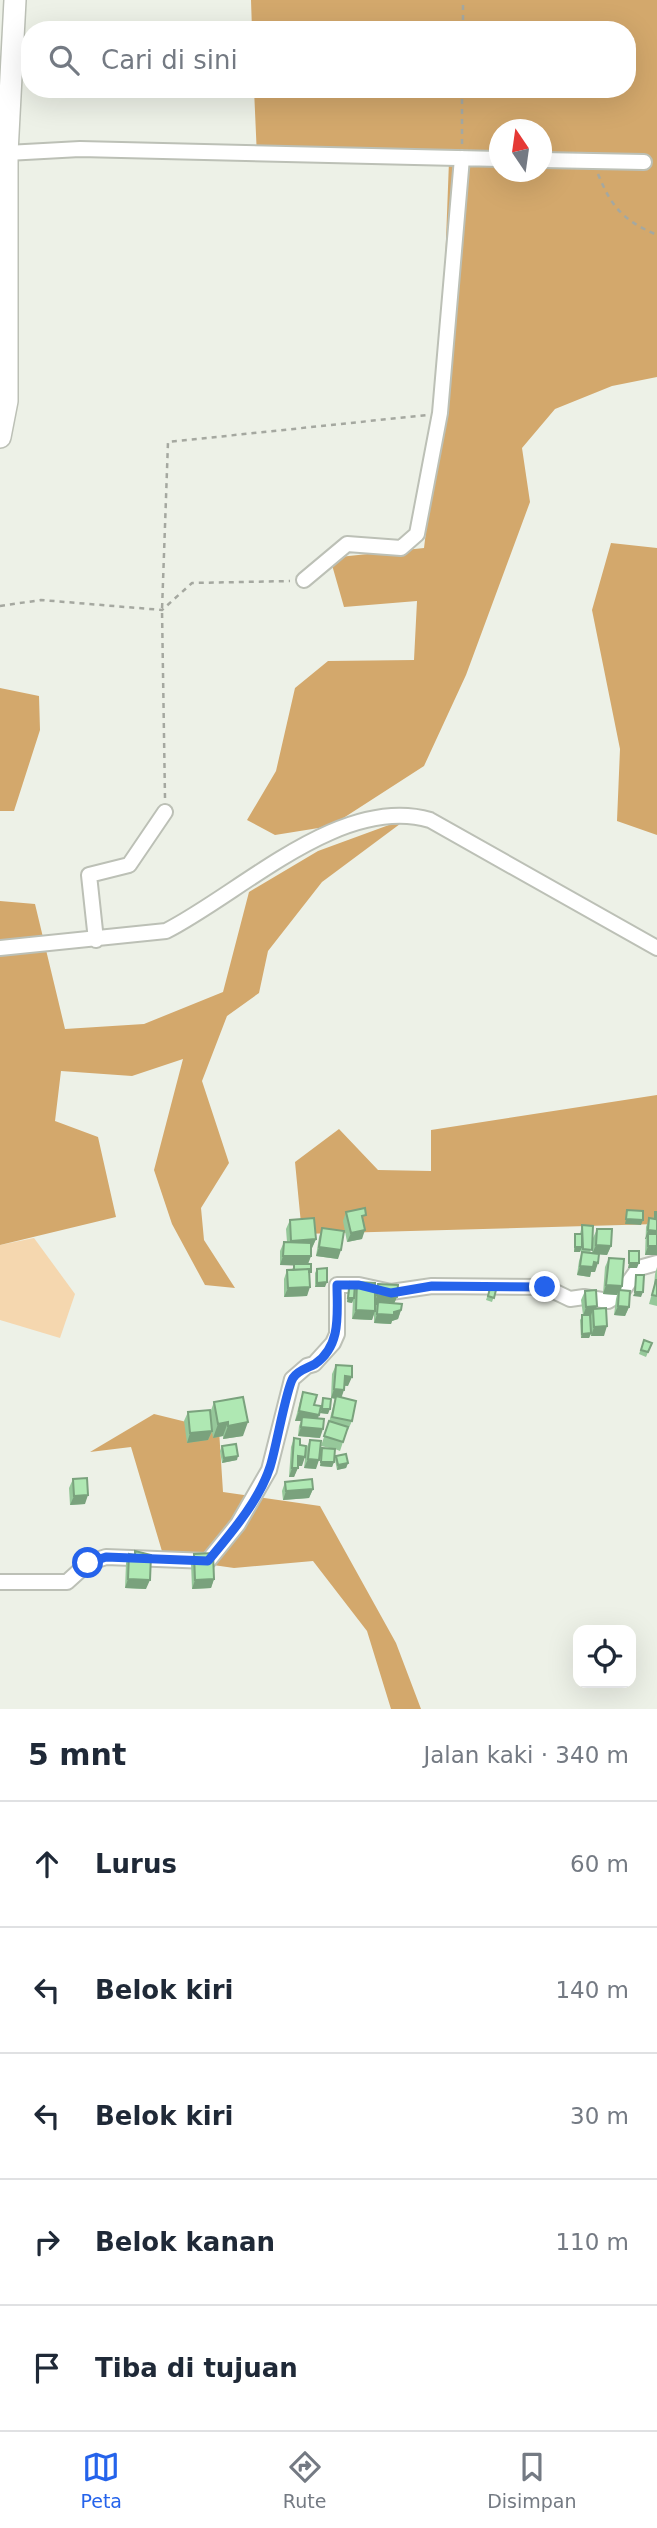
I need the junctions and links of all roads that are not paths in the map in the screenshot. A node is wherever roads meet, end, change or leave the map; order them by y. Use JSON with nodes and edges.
{"nodes":[{"id":1,"x":15,"y":0,"type":"edge"},
{"id":2,"x":6,"y":73,"type":"edge"},
{"id":3,"x":8,"y":153,"type":"junction"},
{"id":4,"x":462,"y":158,"type":"junction"},
{"id":5,"x":489,"y":159,"type":"edge"},
{"id":6,"x":552,"y":160,"type":"edge"},
{"id":7,"x":644,"y":162,"type":"dead end"},
{"id":8,"x":0,"y":436,"type":"edge"},
{"id":9,"x":304,"y":580,"type":"road end"},
{"id":10,"x":165,"y":812,"type":"road end"},
{"id":11,"x":96,"y":940,"type":"junction"},
{"id":12,"x":0,"y":948,"type":"edge"},
{"id":13,"x":657,"y":948,"type":"edge"},
{"id":14,"x":657,"y":1263,"type":"edge"},
{"id":15,"x":0,"y":1582,"type":"edge"}],
"edges":[{"from":1,"to":2,"type":"main road"},
{"from":2,"to":3,"type":"main road"},
{"from":3,"to":4,"type":"street"},
{"from":3,"to":8,"type":"main road"},
{"from":4,"to":5,"type":"street"},
{"from":4,"to":9,"type":"street"},
{"from":6,"to":7,"type":"street"},
{"from":10,"to":11,"type":"street"},
{"from":11,"to":12,"type":"street"},
{"from":11,"to":13,"type":"street"},
{"from":14,"to":15,"type":"street"}]}
